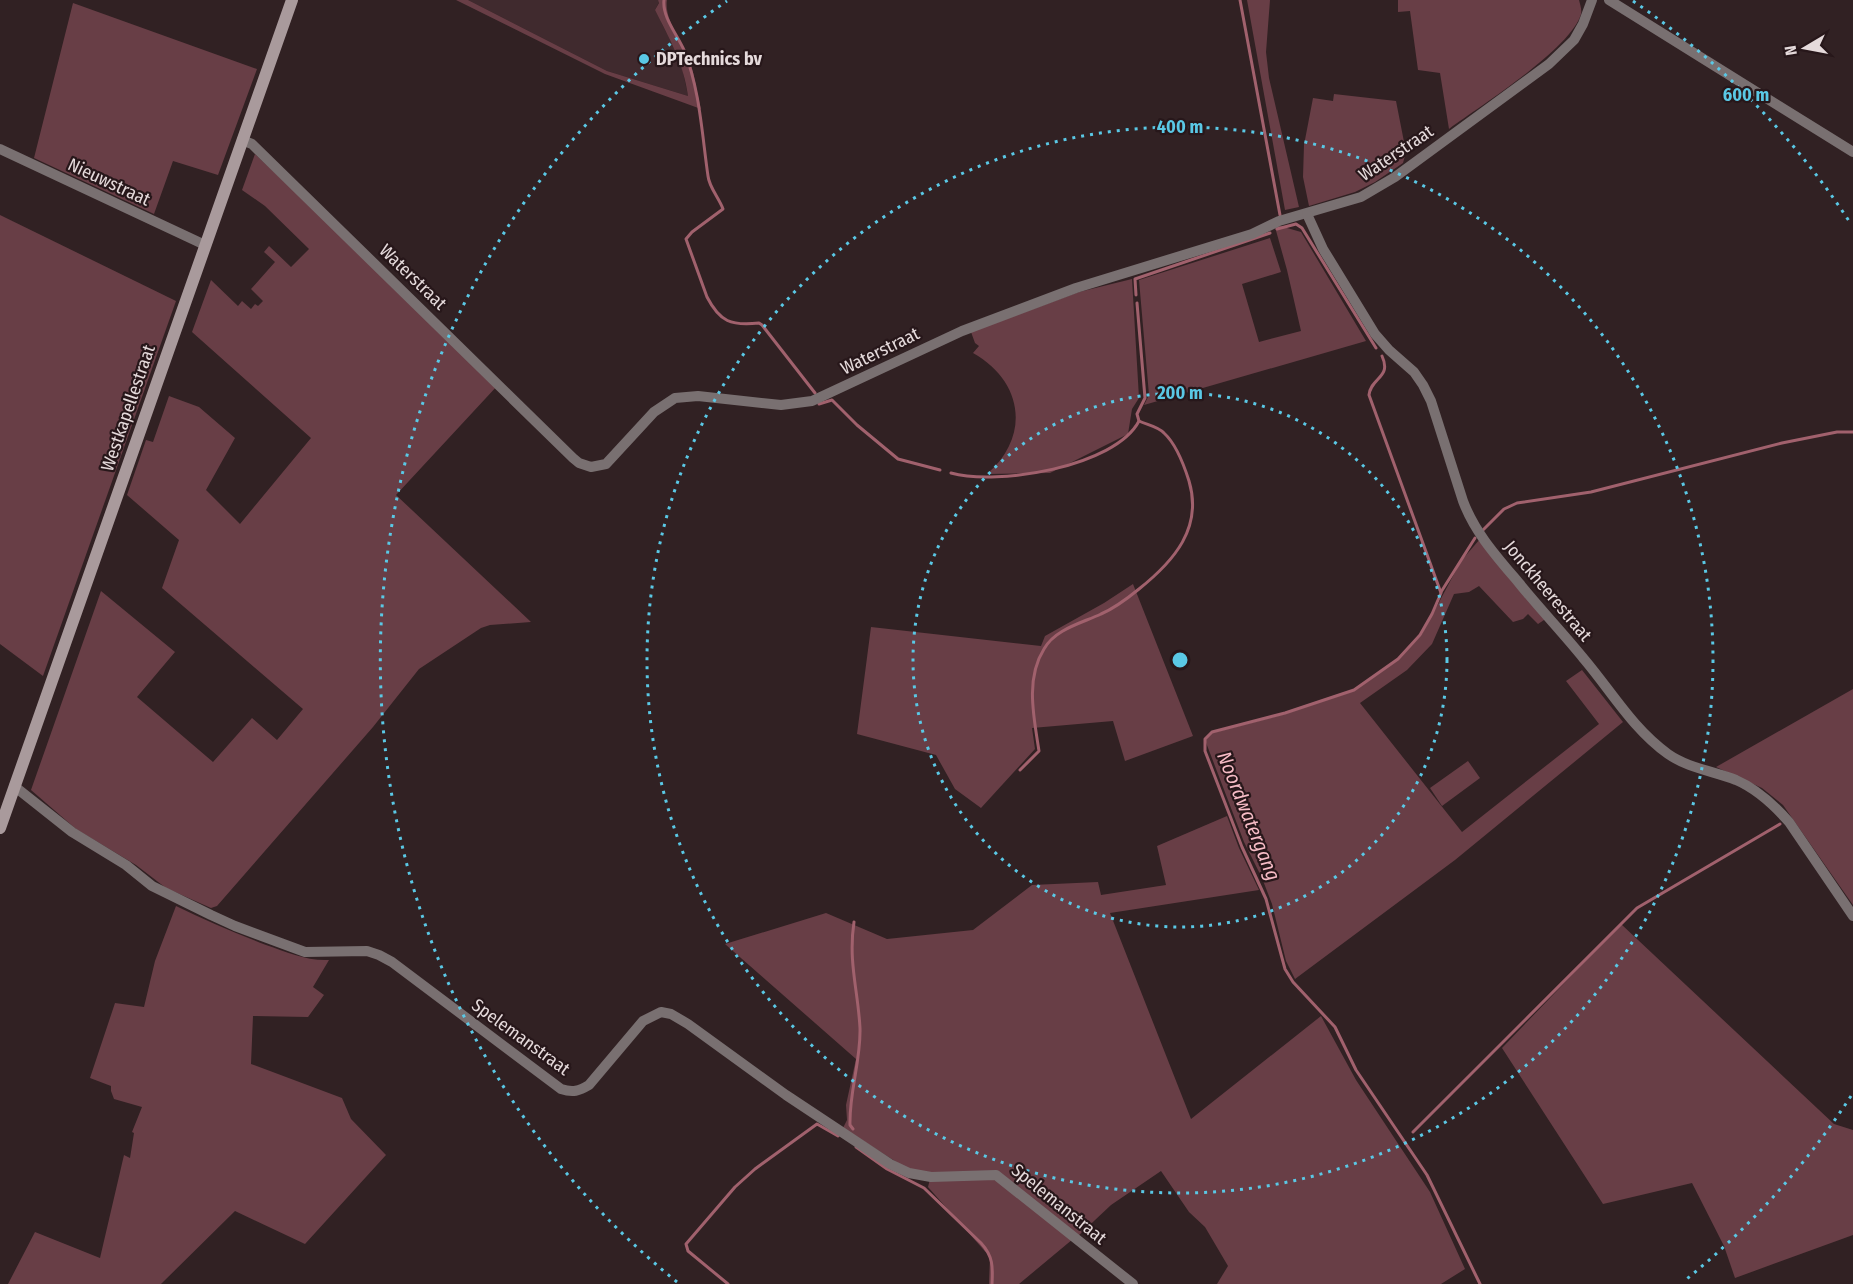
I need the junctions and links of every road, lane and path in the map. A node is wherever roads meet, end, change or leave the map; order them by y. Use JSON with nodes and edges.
{"nodes":[{"id":1,"x":292,"y":0,"type":"edge"},
{"id":2,"x":1592,"y":0,"type":"edge"},
{"id":3,"x":1609,"y":0,"type":"edge"},
{"id":4,"x":242,"y":140,"type":"junction"},
{"id":5,"x":0,"y":149,"type":"edge"},
{"id":6,"x":1853,"y":152,"type":"edge"},
{"id":7,"x":1307,"y":214,"type":"junction"},
{"id":8,"x":205,"y":245,"type":"junction"},
{"id":9,"x":15,"y":786,"type":"junction"},
{"id":10,"x":0,"y":828,"type":"edge"},
{"id":11,"x":1853,"y":916,"type":"edge"},
{"id":12,"x":1133,"y":1284,"type":"edge"}],
"edges":[{"from":1,"to":4,"type":"street","name":"Westkapellestraat"},
{"from":2,"to":7,"type":"street","name":"Waterstraat"},
{"from":3,"to":6,"type":"street"},
{"from":4,"to":7,"type":"street","name":"Waterstraat"},
{"from":4,"to":8,"type":"street","name":"Westkapellestraat"},
{"from":5,"to":8,"type":"street","name":"Nieuwstraat"},
{"from":7,"to":11,"type":"street","name":"Jonckheerestraat"},
{"from":8,"to":9,"type":"street","name":"Westkapellestraat"},
{"from":9,"to":10,"type":"street","name":"Westkapellestraat"},
{"from":9,"to":12,"type":"street","name":"Spelemanstraat"}]}
